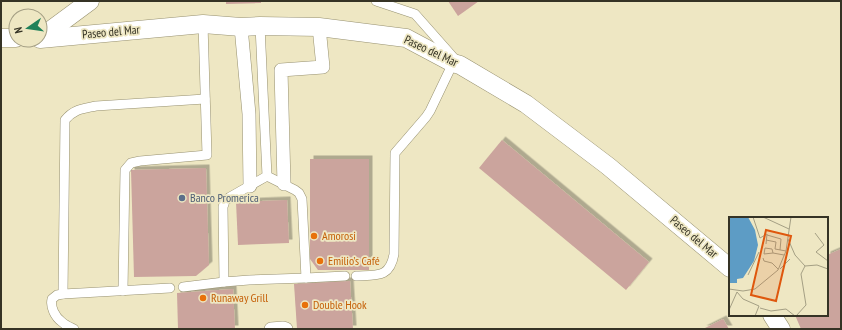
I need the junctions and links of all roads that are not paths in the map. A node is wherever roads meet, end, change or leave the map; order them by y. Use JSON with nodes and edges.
{"nodes":[{"id":1,"x":90,"y":1,"type":"edge"},
{"id":2,"x":376,"y":1,"type":"edge"},
{"id":3,"x":203,"y":24,"type":"junction"},
{"id":4,"x":241,"y":26,"type":"junction"},
{"id":5,"x":260,"y":26,"type":"junction"},
{"id":6,"x":319,"y":27,"type":"junction"},
{"id":7,"x":48,"y":32,"type":"edge"},
{"id":8,"x":48,"y":37,"type":"edge"},
{"id":9,"x":457,"y":64,"type":"junction"},
{"id":10,"x":205,"y":99,"type":"junction"},
{"id":11,"x":267,"y":176,"type":"junction"},
{"id":12,"x":284,"y":184,"type":"junction"},
{"id":13,"x":250,"y":186,"type":"junction"},
{"id":14,"x":729,"y":267,"type":"edge"},
{"id":15,"x":345,"y":276,"type":"dead end"},
{"id":16,"x":356,"y":276,"type":"dead end"},
{"id":17,"x":306,"y":278,"type":"junction"},
{"id":18,"x":224,"y":282,"type":"junction"},
{"id":19,"x":183,"y":287,"type":"dead end"},
{"id":20,"x":170,"y":288,"type":"dead end"},
{"id":21,"x":123,"y":291,"type":"junction"},
{"id":22,"x":63,"y":294,"type":"junction"},
{"id":23,"x":773,"y":316,"type":"edge"},
{"id":24,"x":74,"y":329,"type":"edge"},
{"id":25,"x":271,"y":329,"type":"edge"},
{"id":26,"x":286,"y":329,"type":"edge"},
{"id":27,"x":781,"y":329,"type":"edge"}],
"edges":[{"from":1,"to":7,"type":"street"},
{"from":2,"to":9,"type":"lane"},
{"from":3,"to":4,"type":"street","name":"Paseo del Mar"},
{"from":3,"to":8,"type":"street","name":"Paseo del Mar"},
{"from":3,"to":10,"type":"lane"},
{"from":4,"to":5,"type":"street","name":"Paseo del Mar"},
{"from":4,"to":13,"type":"street"},
{"from":5,"to":6,"type":"street","name":"Paseo del Mar"},
{"from":5,"to":11,"type":"lane"},
{"from":6,"to":9,"type":"street","name":"Paseo del Mar"},
{"from":6,"to":12,"type":"street"},
{"from":9,"to":14,"type":"street","name":"Paseo del Mar"},
{"from":9,"to":16,"type":"lane"},
{"from":10,"to":21,"type":"lane"},
{"from":10,"to":22,"type":"lane"},
{"from":11,"to":12,"type":"lane"},
{"from":11,"to":13,"type":"lane"},
{"from":12,"to":17,"type":"lane"},
{"from":13,"to":18,"type":"lane"},
{"from":15,"to":17,"type":"lane"},
{"from":17,"to":18,"type":"lane"},
{"from":18,"to":19,"type":"lane"},
{"from":20,"to":21,"type":"lane"},
{"from":21,"to":22,"type":"lane"},
{"from":22,"to":24,"type":"lane"},
{"from":23,"to":27,"type":"street"},
{"from":25,"to":26,"type":"street"}]}
